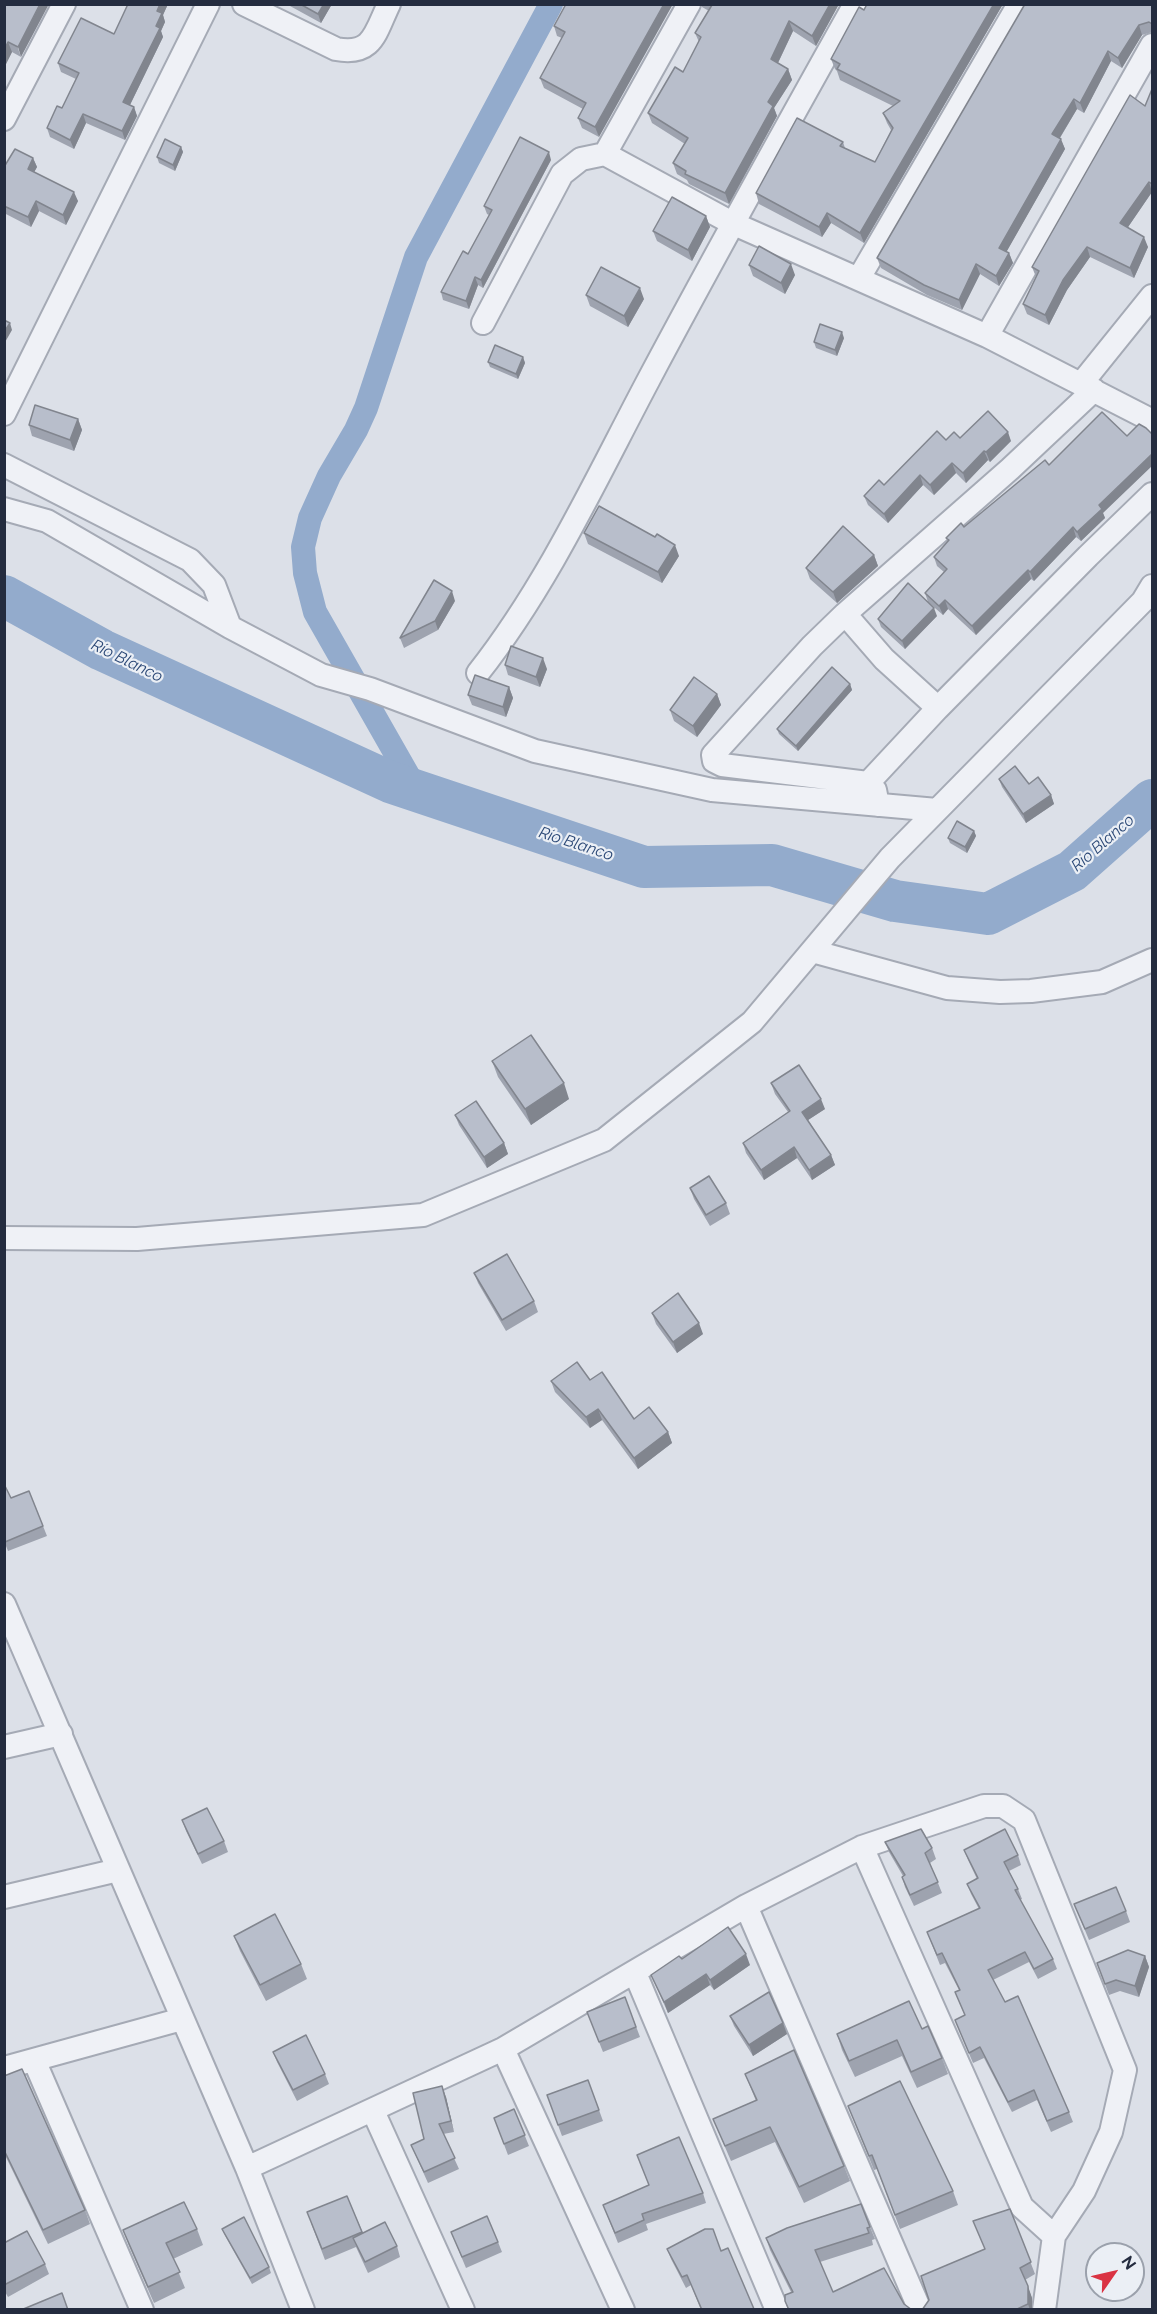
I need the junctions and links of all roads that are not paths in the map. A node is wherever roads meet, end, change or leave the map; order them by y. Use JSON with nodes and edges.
{"nodes":[{"id":1,"x":64,"y":4,"type":"edge"},
{"id":2,"x":208,"y":4,"type":"edge"},
{"id":3,"x":244,"y":4,"type":"edge"},
{"id":4,"x":390,"y":4,"type":"edge"},
{"id":5,"x":689,"y":4,"type":"edge"},
{"id":6,"x":855,"y":4,"type":"edge"},
{"id":7,"x":1019,"y":4,"type":"edge"},
{"id":8,"x":1152,"y":45,"type":"edge"},
{"id":9,"x":4,"y":119,"type":"edge"},
{"id":10,"x":605,"y":154,"type":"junction"},
{"id":11,"x":732,"y":222,"type":"junction"},
{"id":12,"x":859,"y":278,"type":"junction"},
{"id":13,"x":1152,"y":296,"type":"edge"},
{"id":14,"x":483,"y":323,"type":"dead end"},
{"id":15,"x":987,"y":336,"type":"junction"},
{"id":16,"x":1088,"y":387,"type":"junction"},
{"id":17,"x":4,"y":414,"type":"edge"},
{"id":18,"x":1152,"y":424,"type":"edge"},
{"id":19,"x":4,"y":465,"type":"edge"},
{"id":20,"x":1152,"y":494,"type":"edge"},
{"id":21,"x":4,"y":508,"type":"edge"},
{"id":22,"x":1152,"y":586,"type":"edge"},
{"id":23,"x":845,"y":614,"type":"junction"},
{"id":24,"x":230,"y":627,"type":"junction"},
{"id":25,"x":478,"y":673,"type":"edge"},
{"id":26,"x":938,"y":708,"type":"junction"},
{"id":27,"x":868,"y":783,"type":"junction"},
{"id":28,"x":878,"y":805,"type":"junction"},
{"id":29,"x":937,"y":810,"type":"junction"},
{"id":30,"x":812,"y":951,"type":"junction"},
{"id":31,"x":1152,"y":960,"type":"edge"},
{"id":32,"x":4,"y":1238,"type":"edge"},
{"id":33,"x":4,"y":1604,"type":"edge"},
{"id":34,"x":61,"y":1734,"type":"junction"},
{"id":35,"x":4,"y":1747,"type":"edge"},
{"id":36,"x":862,"y":1847,"type":"junction"},
{"id":37,"x":118,"y":1870,"type":"junction"},
{"id":38,"x":4,"y":1897,"type":"edge"},
{"id":39,"x":746,"y":1906,"type":"junction"},
{"id":40,"x":635,"y":1973,"type":"junction"},
{"id":41,"x":182,"y":2019,"type":"junction"},
{"id":42,"x":503,"y":2049,"type":"junction"},
{"id":43,"x":34,"y":2061,"type":"junction"},
{"id":44,"x":4,"y":2068,"type":"edge"},
{"id":45,"x":373,"y":2111,"type":"junction"},
{"id":46,"x":248,"y":2168,"type":"junction"},
{"id":47,"x":1054,"y":2236,"type":"junction"},
{"id":48,"x":142,"y":2310,"type":"edge"},
{"id":49,"x":303,"y":2310,"type":"edge"},
{"id":50,"x":463,"y":2310,"type":"edge"},
{"id":51,"x":623,"y":2310,"type":"edge"},
{"id":52,"x":777,"y":2310,"type":"edge"},
{"id":53,"x":920,"y":2310,"type":"edge"},
{"id":54,"x":1044,"y":2310,"type":"edge"}],
"edges":[{"from":1,"to":9,"type":"street"},
{"from":2,"to":17,"type":"street"},
{"from":3,"to":4,"type":"street"},
{"from":5,"to":10,"type":"street"},
{"from":6,"to":11,"type":"street"},
{"from":7,"to":12,"type":"street"},
{"from":8,"to":15,"type":"street"},
{"from":10,"to":11,"type":"street"},
{"from":10,"to":14,"type":"street"},
{"from":11,"to":12,"type":"street"},
{"from":11,"to":25,"type":"street"},
{"from":12,"to":15,"type":"street"},
{"from":13,"to":16,"type":"street"},
{"from":15,"to":16,"type":"street"},
{"from":16,"to":18,"type":"street"},
{"from":16,"to":23,"type":"street"},
{"from":19,"to":24,"type":"street"},
{"from":20,"to":26,"type":"street"},
{"from":21,"to":24,"type":"street"},
{"from":22,"to":29,"type":"street"},
{"from":23,"to":26,"type":"street"},
{"from":23,"to":27,"type":"street"},
{"from":24,"to":28,"type":"street"},
{"from":26,"to":27,"type":"street"},
{"from":27,"to":28,"type":"street"},
{"from":28,"to":29,"type":"street"},
{"from":29,"to":30,"type":"street"},
{"from":30,"to":31,"type":"street"},
{"from":30,"to":32,"type":"street"},
{"from":33,"to":34,"type":"street"},
{"from":34,"to":35,"type":"street"},
{"from":34,"to":37,"type":"street"},
{"from":36,"to":39,"type":"street"},
{"from":36,"to":47,"type":"street"},
{"from":36,"to":47,"type":"street"},
{"from":37,"to":38,"type":"street"},
{"from":37,"to":41,"type":"street"},
{"from":39,"to":40,"type":"street"},
{"from":39,"to":53,"type":"street"},
{"from":40,"to":42,"type":"street"},
{"from":40,"to":52,"type":"street"},
{"from":41,"to":43,"type":"street"},
{"from":41,"to":46,"type":"street"},
{"from":42,"to":45,"type":"street"},
{"from":42,"to":51,"type":"street"},
{"from":43,"to":44,"type":"street"},
{"from":43,"to":48,"type":"street"},
{"from":45,"to":46,"type":"street"},
{"from":45,"to":50,"type":"street"},
{"from":46,"to":49,"type":"street"},
{"from":47,"to":54,"type":"street"}]}
